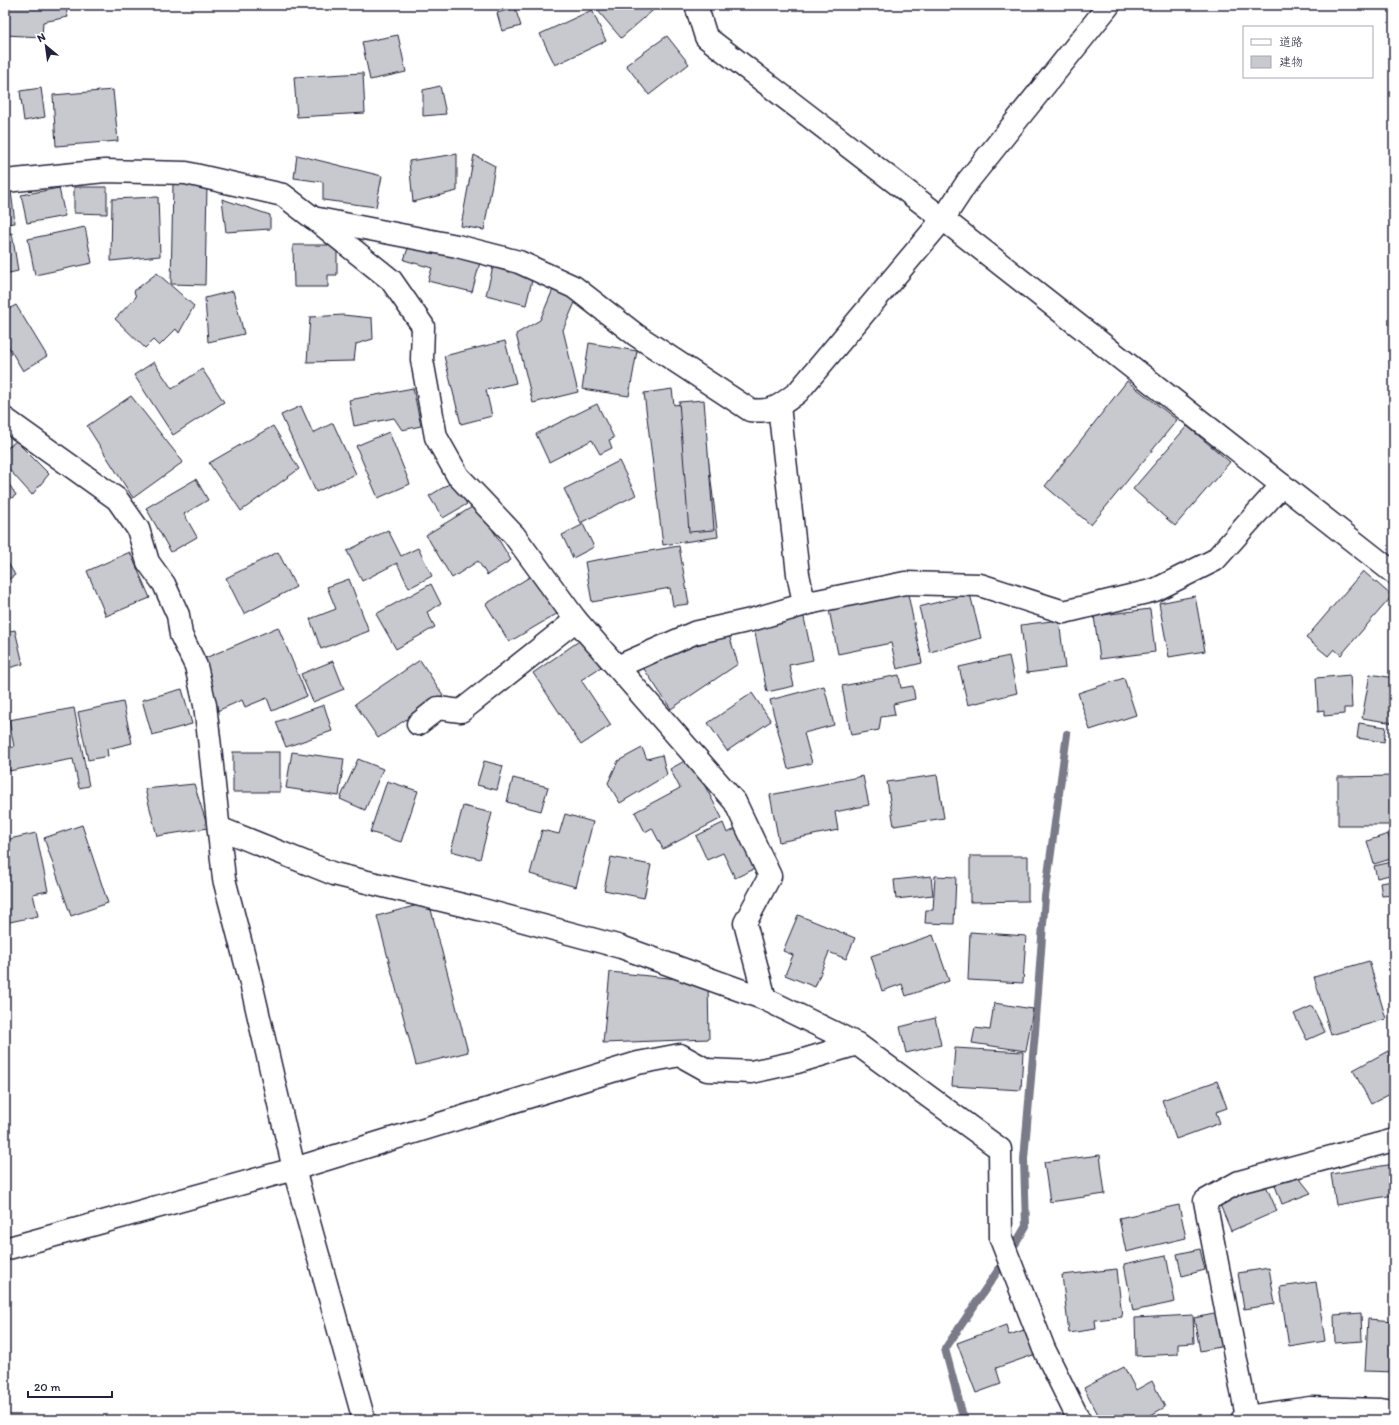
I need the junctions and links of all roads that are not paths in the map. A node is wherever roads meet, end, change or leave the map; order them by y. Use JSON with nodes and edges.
{"nodes":[{"id":1,"x":696,"y":5,"type":"edge"},
{"id":2,"x":1109,"y":5,"type":"edge"},
{"id":3,"x":5,"y":181,"type":"edge"},
{"id":4,"x":313,"y":218,"type":"junction"},
{"id":5,"x":944,"y":219,"type":"junction"},
{"id":6,"x":779,"y":406,"type":"junction"},
{"id":7,"x":5,"y":419,"type":"edge"},
{"id":8,"x":1282,"y":484,"type":"junction"},
{"id":9,"x":1394,"y":573,"type":"edge"},
{"id":10,"x":813,"y":602,"type":"junction"},
{"id":11,"x":576,"y":620,"type":"junction"},
{"id":12,"x":617,"y":667,"type":"junction"},
{"id":13,"x":418,"y":724,"type":"dead end"},
{"id":14,"x":219,"y":828,"type":"junction"},
{"id":15,"x":764,"y":998,"type":"junction"},
{"id":16,"x":857,"y":1044,"type":"junction"},
{"id":17,"x":1394,"y":1140,"type":"edge"},
{"id":18,"x":294,"y":1169,"type":"junction"},
{"id":19,"x":5,"y":1250,"type":"edge"},
{"id":20,"x":1394,"y":1412,"type":"edge"},
{"id":21,"x":1244,"y":1418,"type":"edge"},
{"id":22,"x":364,"y":1420,"type":"edge"},
{"id":23,"x":1079,"y":1420,"type":"edge"}],
"edges":[{"from":1,"to":5,"type":"main road"},
{"from":2,"to":5,"type":"main road"},
{"from":3,"to":4,"type":"main road"},
{"from":4,"to":6,"type":"main road"},
{"from":4,"to":11,"type":"main road"},
{"from":5,"to":6,"type":"main road"},
{"from":5,"to":8,"type":"main road"},
{"from":6,"to":10,"type":"main road"},
{"from":7,"to":14,"type":"main road"},
{"from":8,"to":9,"type":"main road"},
{"from":8,"to":10,"type":"main road"},
{"from":10,"to":12,"type":"main road"},
{"from":11,"to":12,"type":"main road"},
{"from":11,"to":13,"type":"main road"},
{"from":12,"to":15,"type":"main road"},
{"from":14,"to":15,"type":"main road"},
{"from":14,"to":18,"type":"main road"},
{"from":15,"to":16,"type":"main road"},
{"from":16,"to":18,"type":"main road"},
{"from":16,"to":23,"type":"main road"},
{"from":17,"to":21,"type":"main road"},
{"from":18,"to":19,"type":"main road"},
{"from":18,"to":22,"type":"main road"},
{"from":20,"to":21,"type":"main road"}]}
